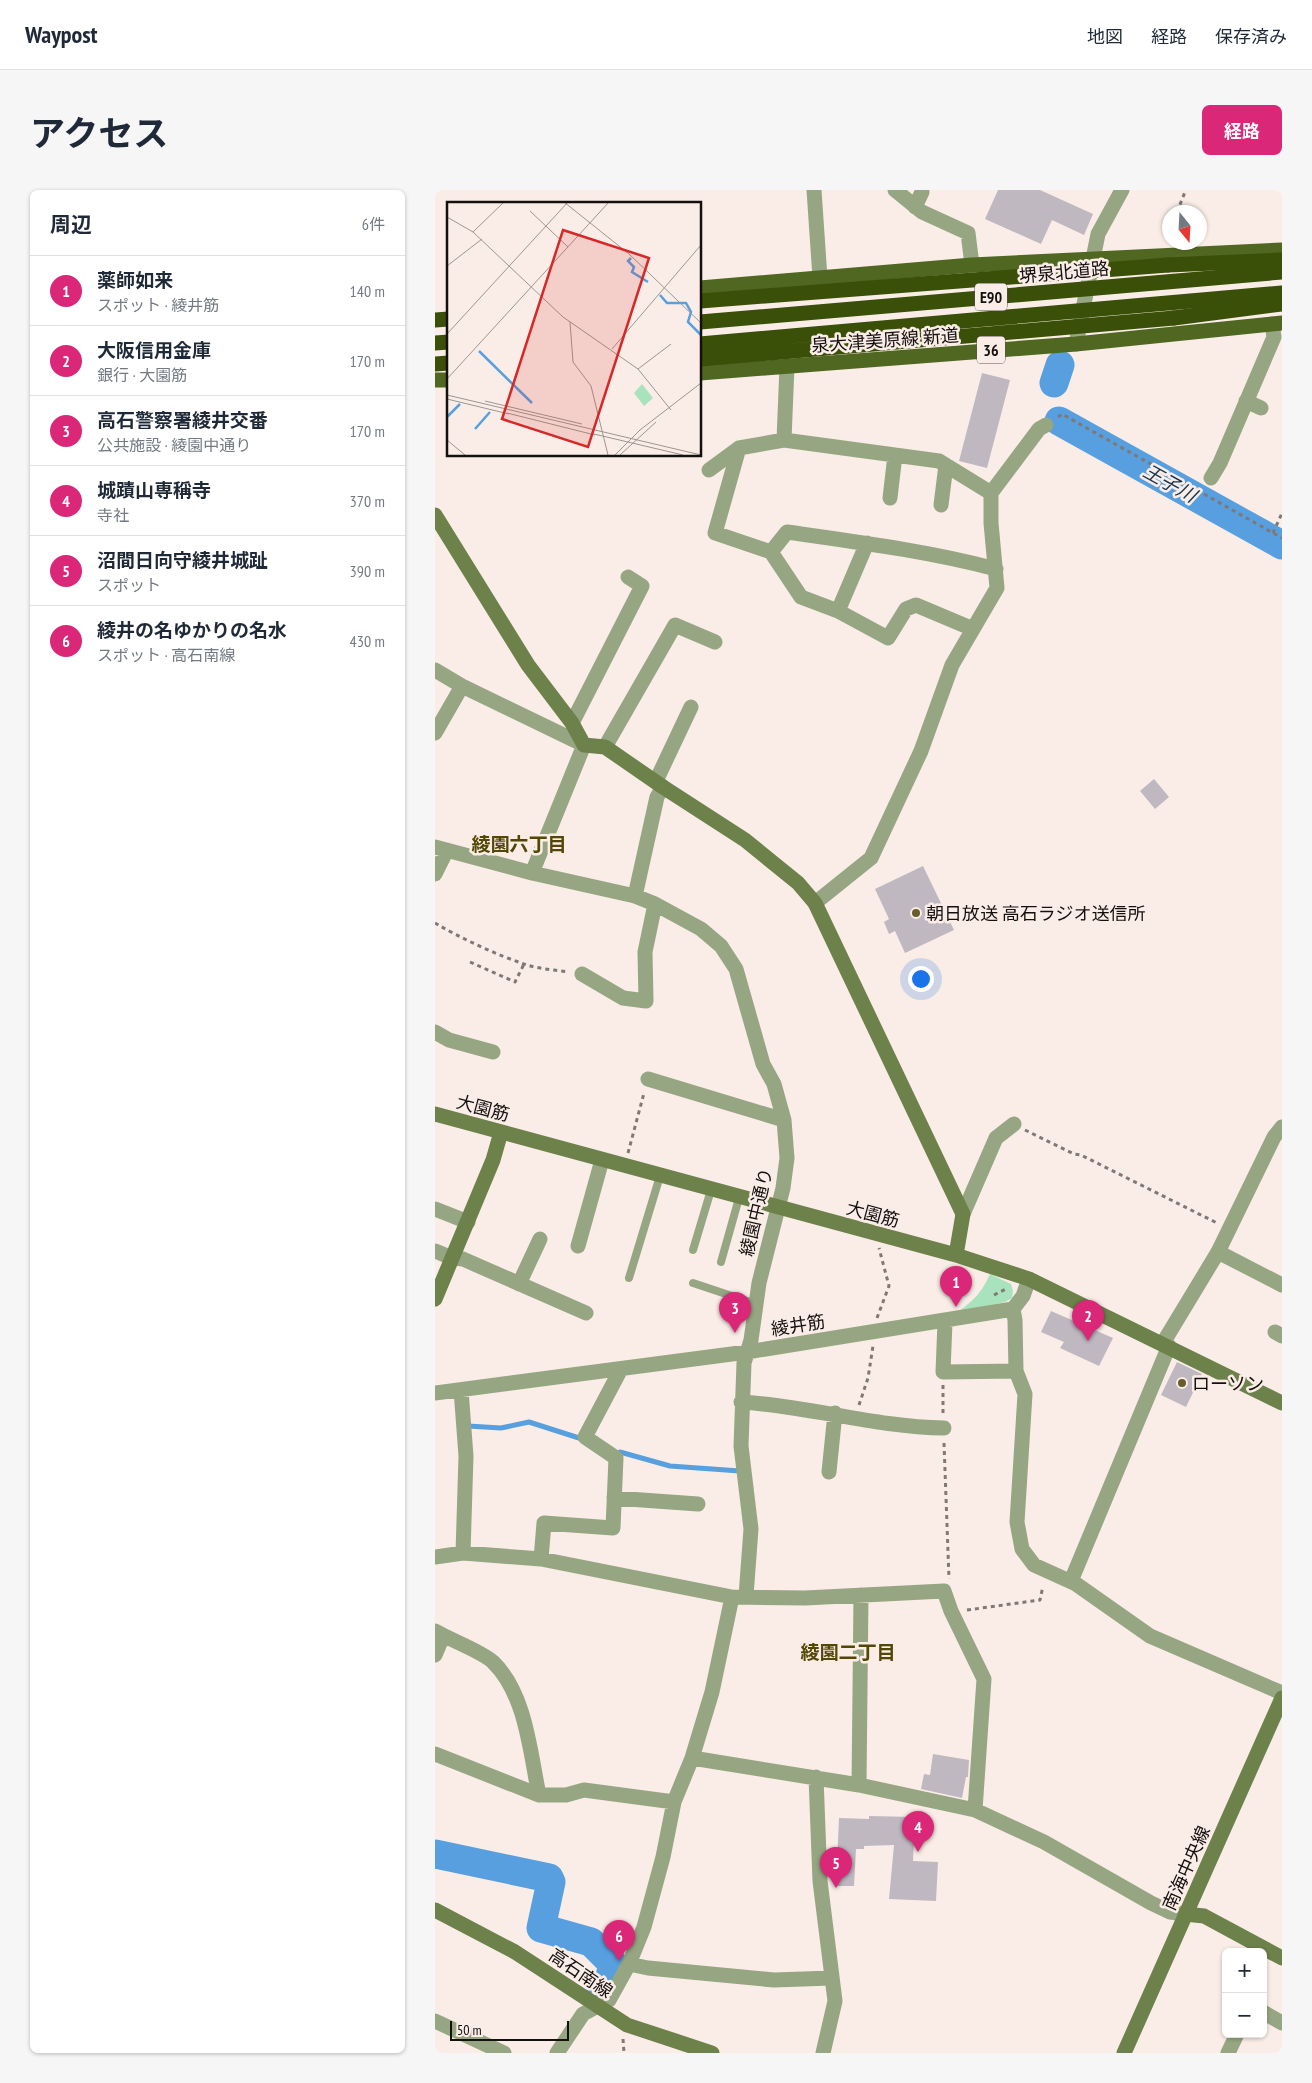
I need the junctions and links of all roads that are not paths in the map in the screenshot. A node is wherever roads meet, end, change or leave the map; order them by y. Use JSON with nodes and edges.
{"nodes":[{"id":1,"x":814,"y":190,"type":"edge"},
{"id":2,"x":895,"y":190,"type":"edge"},
{"id":3,"x":1122,"y":190,"type":"edge"},
{"id":4,"x":922,"y":192,"type":"dead end"},
{"id":5,"x":915,"y":207,"type":"junction"},
{"id":6,"x":1282,"y":250,"type":"edge"},
{"id":7,"x":1091,"y":259,"type":"junction"},
{"id":8,"x":1282,"y":260,"type":"edge"},
{"id":9,"x":972,"y":265,"type":"junction"},
{"id":10,"x":1282,"y":272,"type":"edge"},
{"id":11,"x":820,"y":278,"type":"junction"},
{"id":12,"x":701,"y":288,"type":"edge"},
{"id":13,"x":1282,"y":293,"type":"edge"},
{"id":14,"x":701,"y":301,"type":"edge"},
{"id":15,"x":1282,"y":304,"type":"edge"},
{"id":16,"x":701,"y":322,"type":"edge"},
{"id":17,"x":1277,"y":323,"type":"edge"},
{"id":18,"x":701,"y":344,"type":"edge"},
{"id":19,"x":1076,"y":344,"type":"junction"},
{"id":20,"x":701,"y":359,"type":"edge"},
{"id":21,"x":787,"y":366,"type":"junction"},
{"id":22,"x":701,"y":373,"type":"edge"},
{"id":23,"x":1246,"y":401,"type":"junction"},
{"id":24,"x":1261,"y":408,"type":"dead end"},
{"id":25,"x":1046,"y":425,"type":"dead end"},
{"id":26,"x":784,"y":440,"type":"junction"},
{"id":27,"x":739,"y":448,"type":"junction"},
{"id":28,"x":895,"y":455,"type":"junction"},
{"id":29,"x":946,"y":465,"type":"junction"},
{"id":30,"x":709,"y":470,"type":"dead end"},
{"id":31,"x":1211,"y":478,"type":"dead end"},
{"id":32,"x":991,"y":493,"type":"junction"},
{"id":33,"x":890,"y":498,"type":"dead end"},
{"id":34,"x":941,"y":505,"type":"dead end"},
{"id":35,"x":435,"y":515,"type":"edge"},
{"id":36,"x":867,"y":543,"type":"junction"},
{"id":37,"x":771,"y":552,"type":"junction"},
{"id":38,"x":996,"y":569,"type":"junction"},
{"id":39,"x":628,"y":577,"type":"dead end"},
{"id":40,"x":838,"y":611,"type":"junction"},
{"id":41,"x":973,"y":629,"type":"junction"},
{"id":42,"x":715,"y":642,"type":"dead end"},
{"id":43,"x":435,"y":670,"type":"edge"},
{"id":44,"x":462,"y":686,"type":"junction"},
{"id":45,"x":691,"y":707,"type":"dead end"},
{"id":46,"x":572,"y":723,"type":"junction"},
{"id":47,"x":435,"y":733,"type":"edge"},
{"id":48,"x":584,"y":745,"type":"junction"},
{"id":49,"x":605,"y":747,"type":"junction"},
{"id":50,"x":659,"y":784,"type":"junction"},
{"id":51,"x":441,"y":848,"type":"edge"},
{"id":52,"x":532,"y":873,"type":"junction"},
{"id":53,"x":435,"y":874,"type":"edge"},
{"id":54,"x":635,"y":896,"type":"junction"},
{"id":55,"x":815,"y":903,"type":"junction"},
{"id":56,"x":655,"y":904,"type":"junction"},
{"id":57,"x":582,"y":974,"type":"road end"},
{"id":58,"x":435,"y":1032,"type":"edge"},
{"id":59,"x":493,"y":1052,"type":"dead end"},
{"id":60,"x":648,"y":1079,"type":"road end"},
{"id":61,"x":435,"y":1114,"type":"edge"},
{"id":62,"x":784,"y":1120,"type":"junction"},
{"id":63,"x":1014,"y":1124,"type":"road end"},
{"id":64,"x":1282,"y":1127,"type":"edge"},
{"id":65,"x":501,"y":1132,"type":"junction"},
{"id":66,"x":602,"y":1160,"type":"junction"},
{"id":67,"x":660,"y":1176,"type":"junction"},
{"id":68,"x":711,"y":1190,"type":"junction"},
{"id":69,"x":739,"y":1198,"type":"junction"},
{"id":70,"x":778,"y":1208,"type":"junction"},
{"id":71,"x":435,"y":1209,"type":"edge"},
{"id":72,"x":963,"y":1214,"type":"junction"},
{"id":73,"x":467,"y":1222,"type":"junction"},
{"id":74,"x":540,"y":1239,"type":"dead end"},
{"id":75,"x":577,"y":1246,"type":"dead end"},
{"id":76,"x":693,"y":1250,"type":"dead end"},
{"id":77,"x":435,"y":1251,"type":"edge"},
{"id":78,"x":1218,"y":1252,"type":"junction"},
{"id":79,"x":956,"y":1255,"type":"junction"},
{"id":80,"x":452,"y":1258,"type":"junction"},
{"id":81,"x":721,"y":1262,"type":"dead end"},
{"id":82,"x":629,"y":1278,"type":"dead end"},
{"id":83,"x":1029,"y":1279,"type":"junction"},
{"id":84,"x":693,"y":1283,"type":"dead end"},
{"id":85,"x":519,"y":1284,"type":"junction"},
{"id":86,"x":1282,"y":1285,"type":"edge"},
{"id":87,"x":435,"y":1299,"type":"edge"},
{"id":88,"x":756,"y":1304,"type":"junction"},
{"id":89,"x":1013,"y":1309,"type":"junction"},
{"id":90,"x":586,"y":1313,"type":"dead end"},
{"id":91,"x":945,"y":1322,"type":"junction"},
{"id":92,"x":1166,"y":1345,"type":"junction"},
{"id":93,"x":747,"y":1352,"type":"junction"},
{"id":94,"x":621,"y":1369,"type":"junction"},
{"id":95,"x":1016,"y":1371,"type":"junction"},
{"id":96,"x":461,"y":1390,"type":"junction"},
{"id":97,"x":435,"y":1393,"type":"edge"},
{"id":98,"x":741,"y":1402,"type":"junction"},
{"id":99,"x":1282,"y":1403,"type":"edge"},
{"id":100,"x":835,"y":1413,"type":"junction"},
{"id":101,"x":944,"y":1428,"type":"road end"},
{"id":102,"x":829,"y":1472,"type":"dead end"},
{"id":103,"x":615,"y":1498,"type":"junction"},
{"id":104,"x":698,"y":1504,"type":"dead end"},
{"id":105,"x":463,"y":1553,"type":"junction"},
{"id":106,"x":435,"y":1557,"type":"edge"},
{"id":107,"x":541,"y":1559,"type":"junction"},
{"id":108,"x":1071,"y":1581,"type":"junction"},
{"id":109,"x":861,"y":1595,"type":"junction"},
{"id":110,"x":739,"y":1596,"type":"junction"},
{"id":111,"x":439,"y":1633,"type":"edge"},
{"id":112,"x":435,"y":1655,"type":"edge"},
{"id":113,"x":1282,"y":1693,"type":"edge"},
{"id":114,"x":1282,"y":1698,"type":"edge"},
{"id":115,"x":435,"y":1754,"type":"edge"},
{"id":116,"x":692,"y":1758,"type":"junction"},
{"id":117,"x":817,"y":1777,"type":"junction"},
{"id":118,"x":859,"y":1785,"type":"junction"},
{"id":119,"x":539,"y":1795,"type":"junction"},
{"id":120,"x":674,"y":1802,"type":"junction"},
{"id":121,"x":975,"y":1810,"type":"junction"},
{"id":122,"x":435,"y":1910,"type":"edge"},
{"id":123,"x":1185,"y":1914,"type":"junction"},
{"id":124,"x":1282,"y":1958,"type":"edge"},
{"id":125,"x":629,"y":1964,"type":"junction"},
{"id":126,"x":832,"y":1978,"type":"junction"},
{"id":127,"x":599,"y":2007,"type":"junction"},
{"id":128,"x":1267,"y":2014,"type":"edge"},
{"id":129,"x":435,"y":2021,"type":"edge"},
{"id":130,"x":1282,"y":2023,"type":"edge"},
{"id":131,"x":1235,"y":2038,"type":"edge"},
{"id":132,"x":555,"y":2052,"type":"edge"},
{"id":133,"x":504,"y":2053,"type":"edge"},
{"id":134,"x":712,"y":2053,"type":"edge"},
{"id":135,"x":823,"y":2053,"type":"edge"},
{"id":136,"x":1124,"y":2053,"type":"edge"},
{"id":137,"x":1228,"y":2053,"type":"edge"}],
"edges":[{"from":1,"to":11,"type":"street"},
{"from":2,"to":5,"type":"street"},
{"from":3,"to":7,"type":"street"},
{"from":4,"to":5,"type":"street"},
{"from":5,"to":9,"type":"street"},
{"from":6,"to":7,"type":"main road"},
{"from":7,"to":9,"type":"main road"},
{"from":7,"to":19,"type":"street"},
{"from":8,"to":14,"type":"highway","bridge":true},
{"from":9,"to":11,"type":"main road"},
{"from":10,"to":16,"type":"highway","name":"堺泉北道路","number":"E90","bridge":true},
{"from":11,"to":12,"type":"main road"},
{"from":13,"to":18,"type":"highway","number":"E90","bridge":true},
{"from":15,"to":20,"type":"highway","bridge":true},
{"from":17,"to":19,"type":"main road","name":"泉大津美原線 新道","number":"36"},
{"from":17,"to":23,"type":"street"},
{"from":19,"to":21,"type":"main road","name":"泉大津美原線 新道","number":"36"},
{"from":21,"to":22,"type":"main road","name":"泉大津美原線 新道","number":"36"},
{"from":21,"to":26,"type":"street"},
{"from":23,"to":24,"type":"street"},
{"from":23,"to":31,"type":"street"},
{"from":25,"to":32,"type":"street"},
{"from":26,"to":27,"type":"street"},
{"from":26,"to":28,"type":"street"},
{"from":27,"to":30,"type":"street"},
{"from":27,"to":37,"type":"street"},
{"from":28,"to":29,"type":"street"},
{"from":28,"to":33,"type":"street"},
{"from":29,"to":32,"type":"street"},
{"from":29,"to":34,"type":"street"},
{"from":32,"to":38,"type":"street"},
{"from":35,"to":46,"type":"street"},
{"from":36,"to":37,"type":"street"},
{"from":36,"to":38,"type":"street"},
{"from":36,"to":40,"type":"street"},
{"from":37,"to":40,"type":"street"},
{"from":38,"to":41,"type":"street"},
{"from":39,"to":46,"type":"street"},
{"from":40,"to":41,"type":"street"},
{"from":41,"to":55,"type":"street"},
{"from":42,"to":49,"type":"street"},
{"from":43,"to":44,"type":"street"},
{"from":44,"to":47,"type":"street"},
{"from":44,"to":48,"type":"street"},
{"from":45,"to":50,"type":"street"},
{"from":46,"to":48,"type":"street"},
{"from":48,"to":49,"type":"street"},
{"from":48,"to":52,"type":"street"},
{"from":49,"to":50,"type":"street"},
{"from":50,"to":54,"type":"street"},
{"from":50,"to":55,"type":"street"},
{"from":51,"to":52,"type":"street","name":"綾園中通り"},
{"from":51,"to":53,"type":"street"},
{"from":52,"to":54,"type":"street","name":"綾園中通り"},
{"from":54,"to":56,"type":"street","name":"綾園中通り"},
{"from":55,"to":72,"type":"street"},
{"from":56,"to":57,"type":"street"},
{"from":56,"to":62,"type":"street","name":"綾園中通り"},
{"from":58,"to":59,"type":"street"},
{"from":60,"to":62,"type":"street"},
{"from":61,"to":65,"type":"street","name":"大園筋"},
{"from":62,"to":70,"type":"street","name":"綾園中通り"},
{"from":63,"to":72,"type":"street"},
{"from":64,"to":78,"type":"street"},
{"from":65,"to":66,"type":"street","name":"大園筋"},
{"from":65,"to":73,"type":"street"},
{"from":66,"to":67,"type":"street","name":"大園筋"},
{"from":66,"to":75,"type":"street"},
{"from":67,"to":68,"type":"street","name":"大園筋"},
{"from":67,"to":82,"type":"lane"},
{"from":68,"to":69,"type":"street","name":"大園筋"},
{"from":68,"to":76,"type":"lane"},
{"from":69,"to":70,"type":"street","name":"大園筋"},
{"from":69,"to":81,"type":"lane"},
{"from":70,"to":79,"type":"street","name":"大園筋"},
{"from":70,"to":88,"type":"street","name":"綾園中通り"},
{"from":71,"to":73,"type":"street"},
{"from":72,"to":79,"type":"street"},
{"from":73,"to":80,"type":"street"},
{"from":74,"to":85,"type":"street"},
{"from":77,"to":80,"type":"street"},
{"from":78,"to":86,"type":"street"},
{"from":78,"to":92,"type":"street"},
{"from":79,"to":83,"type":"street","name":"大園筋"},
{"from":80,"to":85,"type":"street"},
{"from":80,"to":87,"type":"street"},
{"from":83,"to":89,"type":"street"},
{"from":83,"to":92,"type":"street","name":"大園筋"},
{"from":84,"to":88,"type":"lane"},
{"from":85,"to":90,"type":"street"},
{"from":88,"to":93,"type":"street","name":"綾園中通り"},
{"from":89,"to":91,"type":"street","name":"綾井筋"},
{"from":89,"to":95,"type":"street"},
{"from":91,"to":93,"type":"street","name":"綾井筋"},
{"from":91,"to":95,"type":"street"},
{"from":92,"to":99,"type":"street","name":"大園筋"},
{"from":92,"to":108,"type":"street"},
{"from":93,"to":94,"type":"street","name":"綾井筋"},
{"from":93,"to":98,"type":"street","name":"綾園中通り"},
{"from":94,"to":96,"type":"street","name":"綾井筋"},
{"from":94,"to":103,"type":"street"},
{"from":95,"to":108,"type":"street"},
{"from":96,"to":97,"type":"street","name":"綾井筋"},
{"from":96,"to":105,"type":"street"},
{"from":98,"to":100,"type":"street"},
{"from":98,"to":110,"type":"street","name":"綾園中通り"},
{"from":100,"to":101,"type":"street"},
{"from":100,"to":102,"type":"street"},
{"from":103,"to":104,"type":"street"},
{"from":103,"to":107,"type":"street"},
{"from":105,"to":106,"type":"street"},
{"from":105,"to":107,"type":"street"},
{"from":107,"to":110,"type":"street"},
{"from":108,"to":113,"type":"street"},
{"from":109,"to":110,"type":"street"},
{"from":109,"to":118,"type":"street"},
{"from":109,"to":121,"type":"street"},
{"from":110,"to":116,"type":"street","name":"綾園中通り"},
{"from":111,"to":112,"type":"street"},
{"from":111,"to":119,"type":"street"},
{"from":114,"to":123,"type":"street","name":"南海中央線"},
{"from":115,"to":119,"type":"street"},
{"from":116,"to":117,"type":"street"},
{"from":116,"to":120,"type":"street","name":"綾園中通り"},
{"from":117,"to":118,"type":"street"},
{"from":117,"to":126,"type":"street"},
{"from":118,"to":121,"type":"street"},
{"from":119,"to":120,"type":"street"},
{"from":120,"to":125,"type":"street","name":"綾園中通り"},
{"from":121,"to":123,"type":"street"},
{"from":122,"to":127,"type":"street","name":"高石南線"},
{"from":123,"to":124,"type":"street"},
{"from":123,"to":136,"type":"street","name":"南海中央線"},
{"from":125,"to":126,"type":"street"},
{"from":125,"to":127,"type":"street","name":"綾園中通り"},
{"from":126,"to":135,"type":"street"},
{"from":127,"to":132,"type":"street","name":"綾園中通り"},
{"from":127,"to":134,"type":"street","name":"高石南線"},
{"from":128,"to":130,"type":"street"},
{"from":129,"to":133,"type":"street"},
{"from":131,"to":137,"type":"street"}]}
